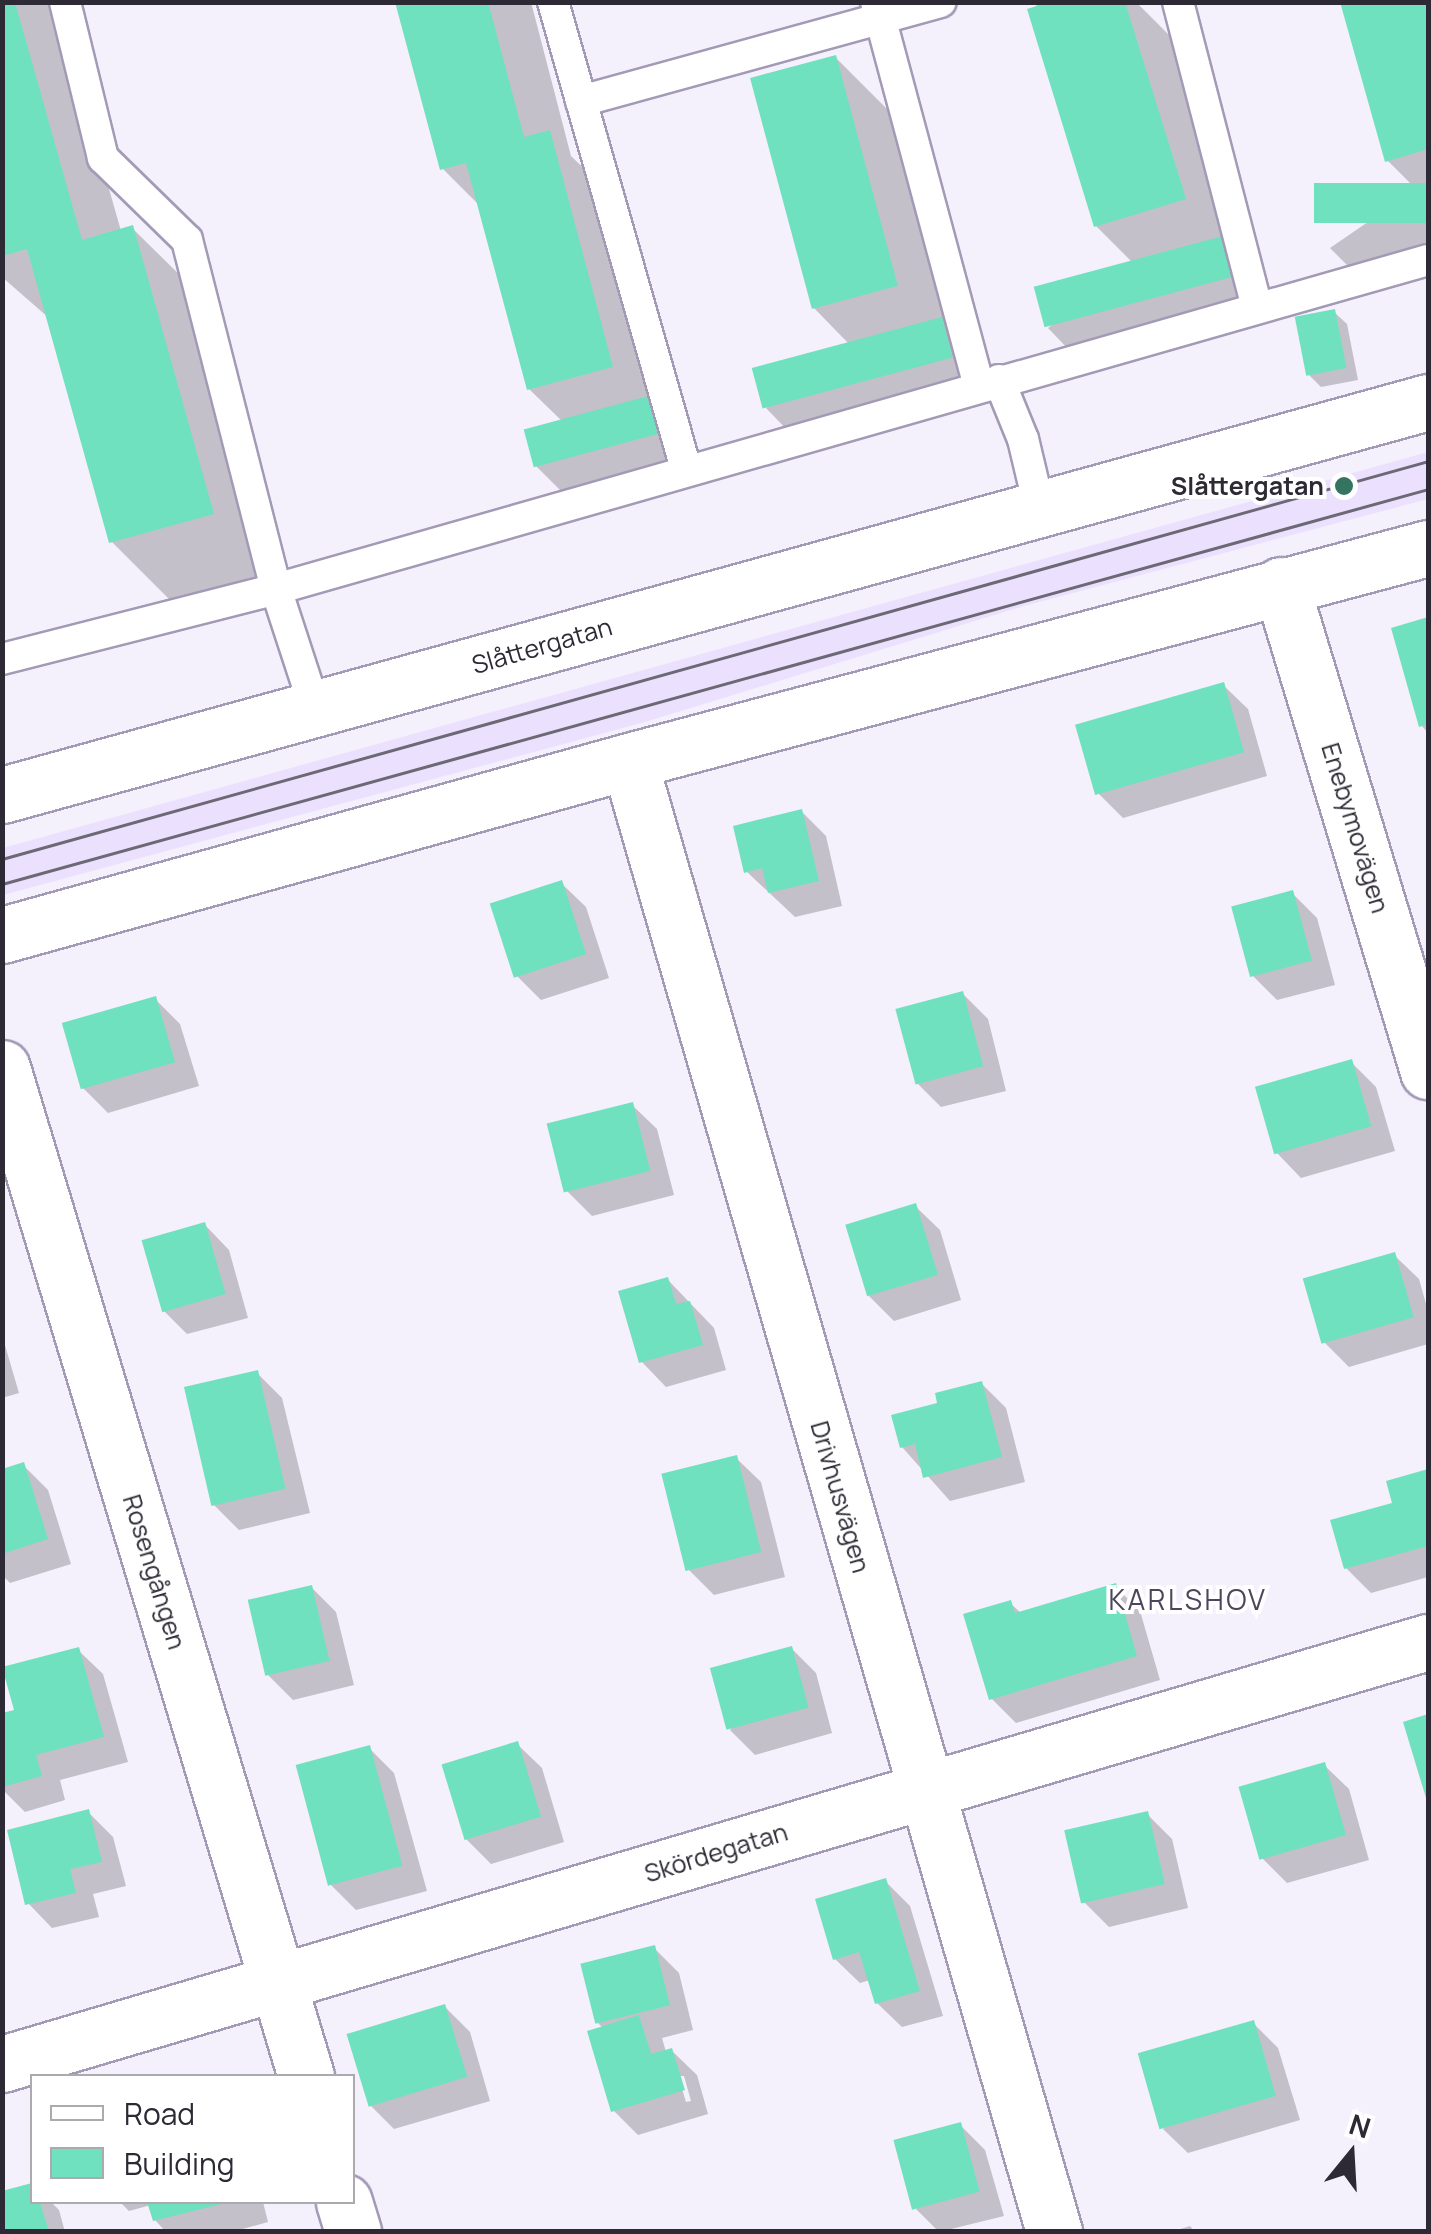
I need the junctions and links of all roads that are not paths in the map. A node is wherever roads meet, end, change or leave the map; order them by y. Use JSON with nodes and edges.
{"nodes":[{"id":1,"x":65,"y":2,"type":"edge"},
{"id":2,"x":553,"y":2,"type":"edge"},
{"id":3,"x":941,"y":2,"type":"edge"},
{"id":4,"x":1178,"y":2,"type":"edge"},
{"id":5,"x":878,"y":11,"type":"edge"},
{"id":6,"x":581,"y":101,"type":"junction"},
{"id":7,"x":1428,"y":260,"type":"edge"},
{"id":8,"x":1258,"y":308,"type":"junction"},
{"id":9,"x":989,"y":383,"type":"junction"},
{"id":10,"x":1428,"y":402,"type":"edge"},
{"id":11,"x":686,"y":470,"type":"junction"},
{"id":12,"x":1040,"y":506,"type":"junction"},
{"id":13,"x":1428,"y":548,"type":"edge"},
{"id":14,"x":1281,"y":585,"type":"junction"},
{"id":15,"x":276,"y":589,"type":"junction"},
{"id":16,"x":2,"y":658,"type":"edge"},
{"id":17,"x":315,"y":708,"type":"junction"},
{"id":18,"x":630,"y":761,"type":"junction"},
{"id":19,"x":2,"y":794,"type":"edge"},
{"id":20,"x":2,"y":936,"type":"edge"},
{"id":21,"x":2,"y":1068,"type":"edge"},
{"id":22,"x":1428,"y":1071,"type":"edge"},
{"id":23,"x":1428,"y":1642,"type":"edge"},
{"id":24,"x":924,"y":1791,"type":"junction"},
{"id":25,"x":278,"y":1983,"type":"junction"},
{"id":26,"x":2,"y":2064,"type":"edge"},
{"id":27,"x":305,"y":2074,"type":"edge"},
{"id":28,"x":345,"y":2204,"type":"edge"},
{"id":29,"x":353,"y":2232,"type":"edge"},
{"id":30,"x":1054,"y":2232,"type":"edge"}],
"edges":[{"from":1,"to":15,"type":"lane"},
{"from":2,"to":6,"type":"lane"},
{"from":3,"to":5,"type":"lane"},
{"from":4,"to":8,"type":"lane"},
{"from":5,"to":6,"type":"lane"},
{"from":5,"to":9,"type":"lane"},
{"from":6,"to":11,"type":"lane"},
{"from":7,"to":8,"type":"lane"},
{"from":8,"to":9,"type":"lane"},
{"from":9,"to":11,"type":"lane"},
{"from":9,"to":12,"type":"lane"},
{"from":10,"to":12,"type":"street","name":"Slåttergatan"},
{"from":11,"to":15,"type":"lane"},
{"from":12,"to":17,"type":"street","name":"Slåttergatan"},
{"from":13,"to":14,"type":"street"},
{"from":14,"to":18,"type":"street"},
{"from":14,"to":22,"type":"street","name":"Enebymovägen"},
{"from":15,"to":16,"type":"lane"},
{"from":15,"to":17,"type":"lane"},
{"from":17,"to":19,"type":"street","name":"Slåttergatan"},
{"from":18,"to":20,"type":"street"},
{"from":18,"to":24,"type":"street","name":"Drivhusvägen"},
{"from":21,"to":25,"type":"street","name":"Rosengången"},
{"from":23,"to":24,"type":"street","name":"Skördegatan"},
{"from":24,"to":25,"type":"street","name":"Skördegatan"},
{"from":24,"to":30,"type":"street","name":"Drivhusvägen"},
{"from":25,"to":26,"type":"street","name":"Skördegatan"},
{"from":25,"to":27,"type":"street","name":"Rosengången"},
{"from":28,"to":29,"type":"street"}]}
